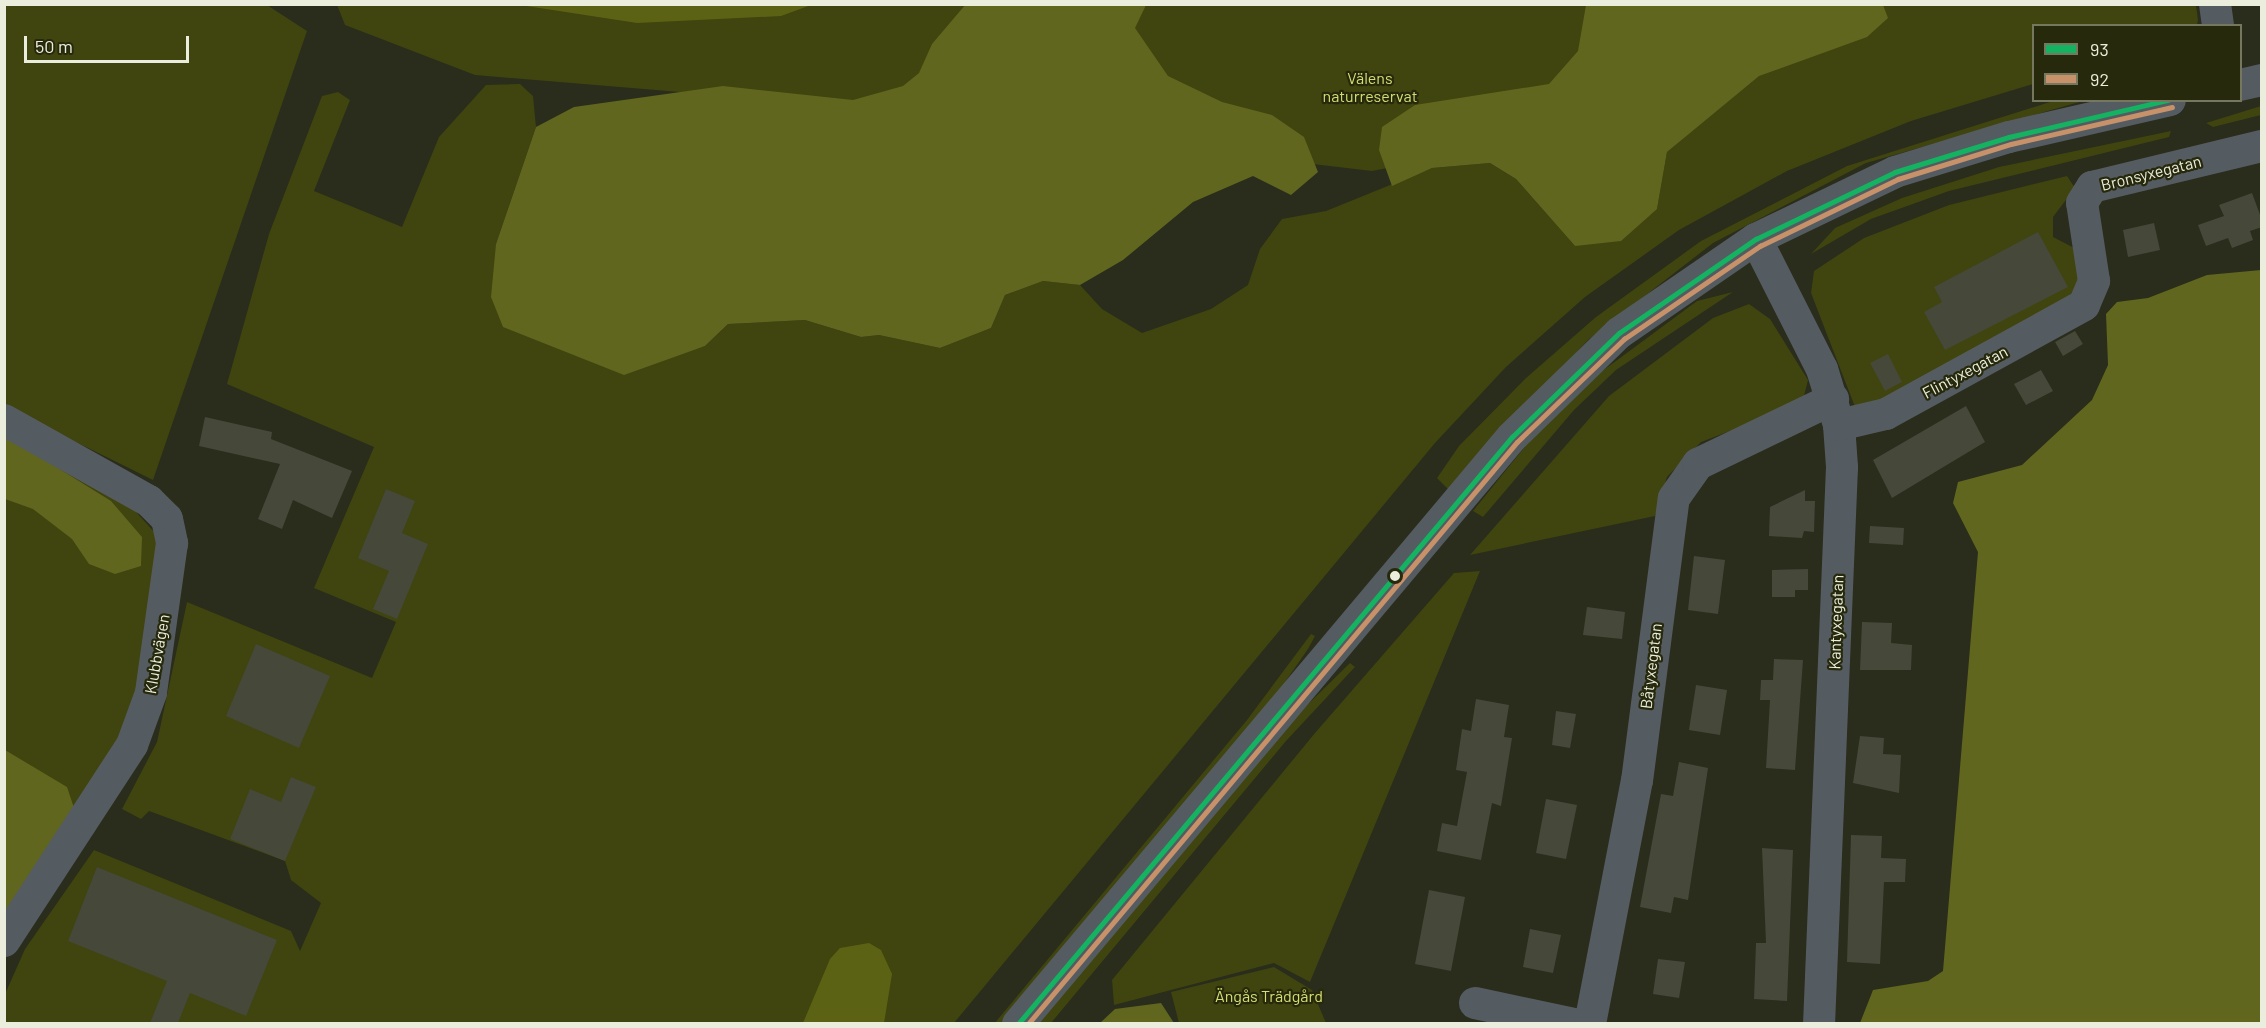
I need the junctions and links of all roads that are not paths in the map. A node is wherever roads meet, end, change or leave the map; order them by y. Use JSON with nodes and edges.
{"nodes":[{"id":1,"x":2215,"y":4,"type":"edge"},
{"id":2,"x":2218,"y":24,"type":"edge"},
{"id":3,"x":2262,"y":80,"type":"edge"},
{"id":4,"x":2242,"y":85,"type":"edge"},
{"id":5,"x":2161,"y":102,"type":"edge"},
{"id":6,"x":2262,"y":146,"type":"edge"},
{"id":7,"x":1756,"y":239,"type":"junction"},
{"id":8,"x":2084,"y":305,"type":"joint"},
{"id":9,"x":1836,"y":412,"type":"junction"},
{"id":10,"x":4,"y":420,"type":"edge"},
{"id":11,"x":4,"y":940,"type":"edge"},
{"id":12,"x":1475,"y":1003,"type":"dead end"},
{"id":13,"x":1018,"y":1023,"type":"edge"},
{"id":14,"x":1574,"y":1023,"type":"edge"},
{"id":15,"x":1590,"y":1023,"type":"edge"},
{"id":16,"x":1819,"y":1023,"type":"edge"}],
"edges":[{"from":1,"to":2,"type":"street"},
{"from":3,"to":4,"type":"street"},
{"from":5,"to":7,"type":"street"},
{"from":6,"to":8,"type":"street","name":"Bronsyxegatan"},
{"from":7,"to":9,"type":"street","name":"Kantyxegatan"},
{"from":7,"to":13,"type":"street"},
{"from":8,"to":9,"type":"street","name":"Flintyxegatan"},
{"from":9,"to":15,"type":"street","name":"Båtyxegatan"},
{"from":9,"to":16,"type":"street","name":"Kantyxegatan"},
{"from":10,"to":11,"type":"street","name":"Klubbvägen"},
{"from":12,"to":14,"type":"street"}]}
